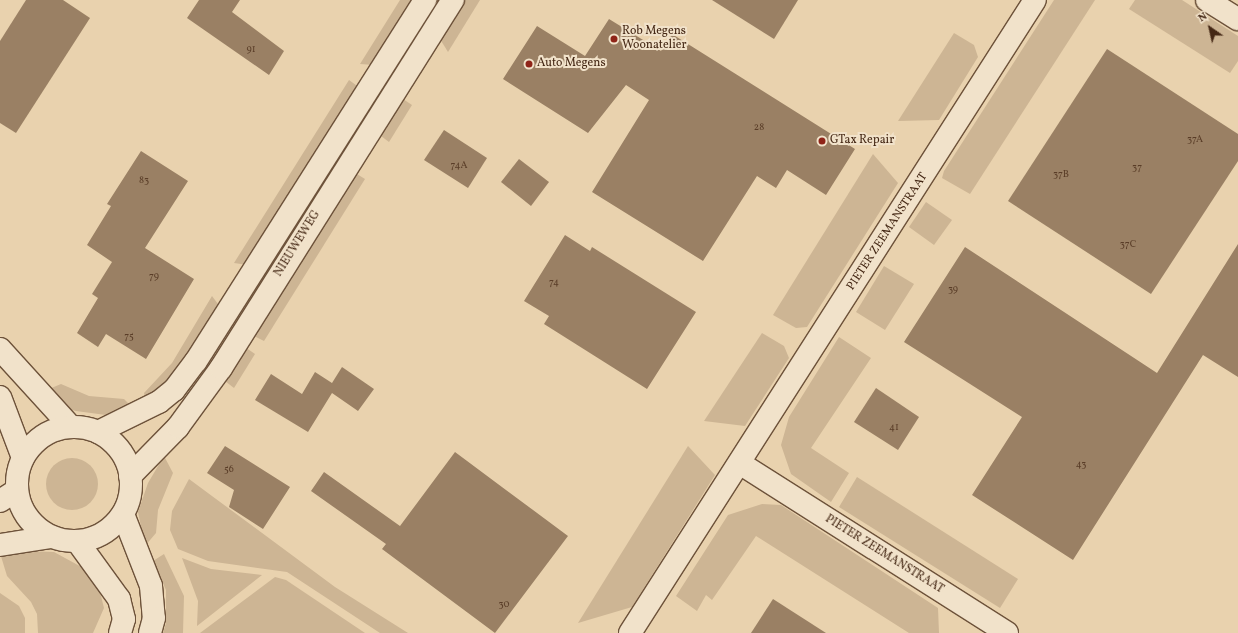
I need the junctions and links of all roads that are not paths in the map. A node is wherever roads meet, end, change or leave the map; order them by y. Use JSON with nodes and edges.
{"nodes":[{"id":1,"x":425,"y":0,"type":"edge"},
{"id":2,"x":453,"y":0,"type":"edge"},
{"id":3,"x":1035,"y":0,"type":"edge"},
{"id":4,"x":1207,"y":0,"type":"edge"},
{"id":5,"x":1238,"y":19,"type":"edge"},
{"id":6,"x":0,"y":349,"type":"edge"},
{"id":7,"x":0,"y":397,"type":"edge"},
{"id":8,"x":71,"y":427,"type":"junction"},
{"id":9,"x":98,"y":432,"type":"junction"},
{"id":10,"x":23,"y":458,"type":"junction"},
{"id":11,"x":742,"y":464,"type":"junction"},
{"id":12,"x":130,"y":476,"type":"junction"},
{"id":13,"x":8,"y":495,"type":"edge"},
{"id":14,"x":122,"y":514,"type":"junction"},
{"id":15,"x":51,"y":537,"type":"junction"},
{"id":16,"x":77,"y":541,"type":"junction"},
{"id":17,"x":0,"y":545,"type":"edge"},
{"id":18,"x":120,"y":633,"type":"edge"},
{"id":19,"x":150,"y":633,"type":"edge"},
{"id":20,"x":630,"y":633,"type":"edge"},
{"id":21,"x":1007,"y":633,"type":"edge"}],
"edges":[{"from":1,"to":9,"type":"street","name":"NIEUWEWEG"},
{"from":2,"to":12,"type":"street","name":"NIEUWEWEG"},
{"from":3,"to":11,"type":"street","name":"PIETER ZEEMANSTRAAT"},
{"from":4,"to":5,"type":"street"},
{"from":6,"to":8,"type":"street"},
{"from":7,"to":10,"type":"street"},
{"from":8,"to":9,"type":"street"},
{"from":8,"to":10,"type":"street"},
{"from":9,"to":12,"type":"street"},
{"from":10,"to":13,"type":"street"},
{"from":11,"to":20,"type":"street","name":"PIETER ZEEMANSTRAAT"},
{"from":11,"to":21,"type":"street","name":"PIETER ZEEMANSTRAAT"},
{"from":12,"to":14,"type":"street"},
{"from":13,"to":15,"type":"street"},
{"from":14,"to":16,"type":"street"},
{"from":14,"to":19,"type":"street"},
{"from":15,"to":16,"type":"street"},
{"from":15,"to":17,"type":"street"},
{"from":16,"to":18,"type":"street"}]}
